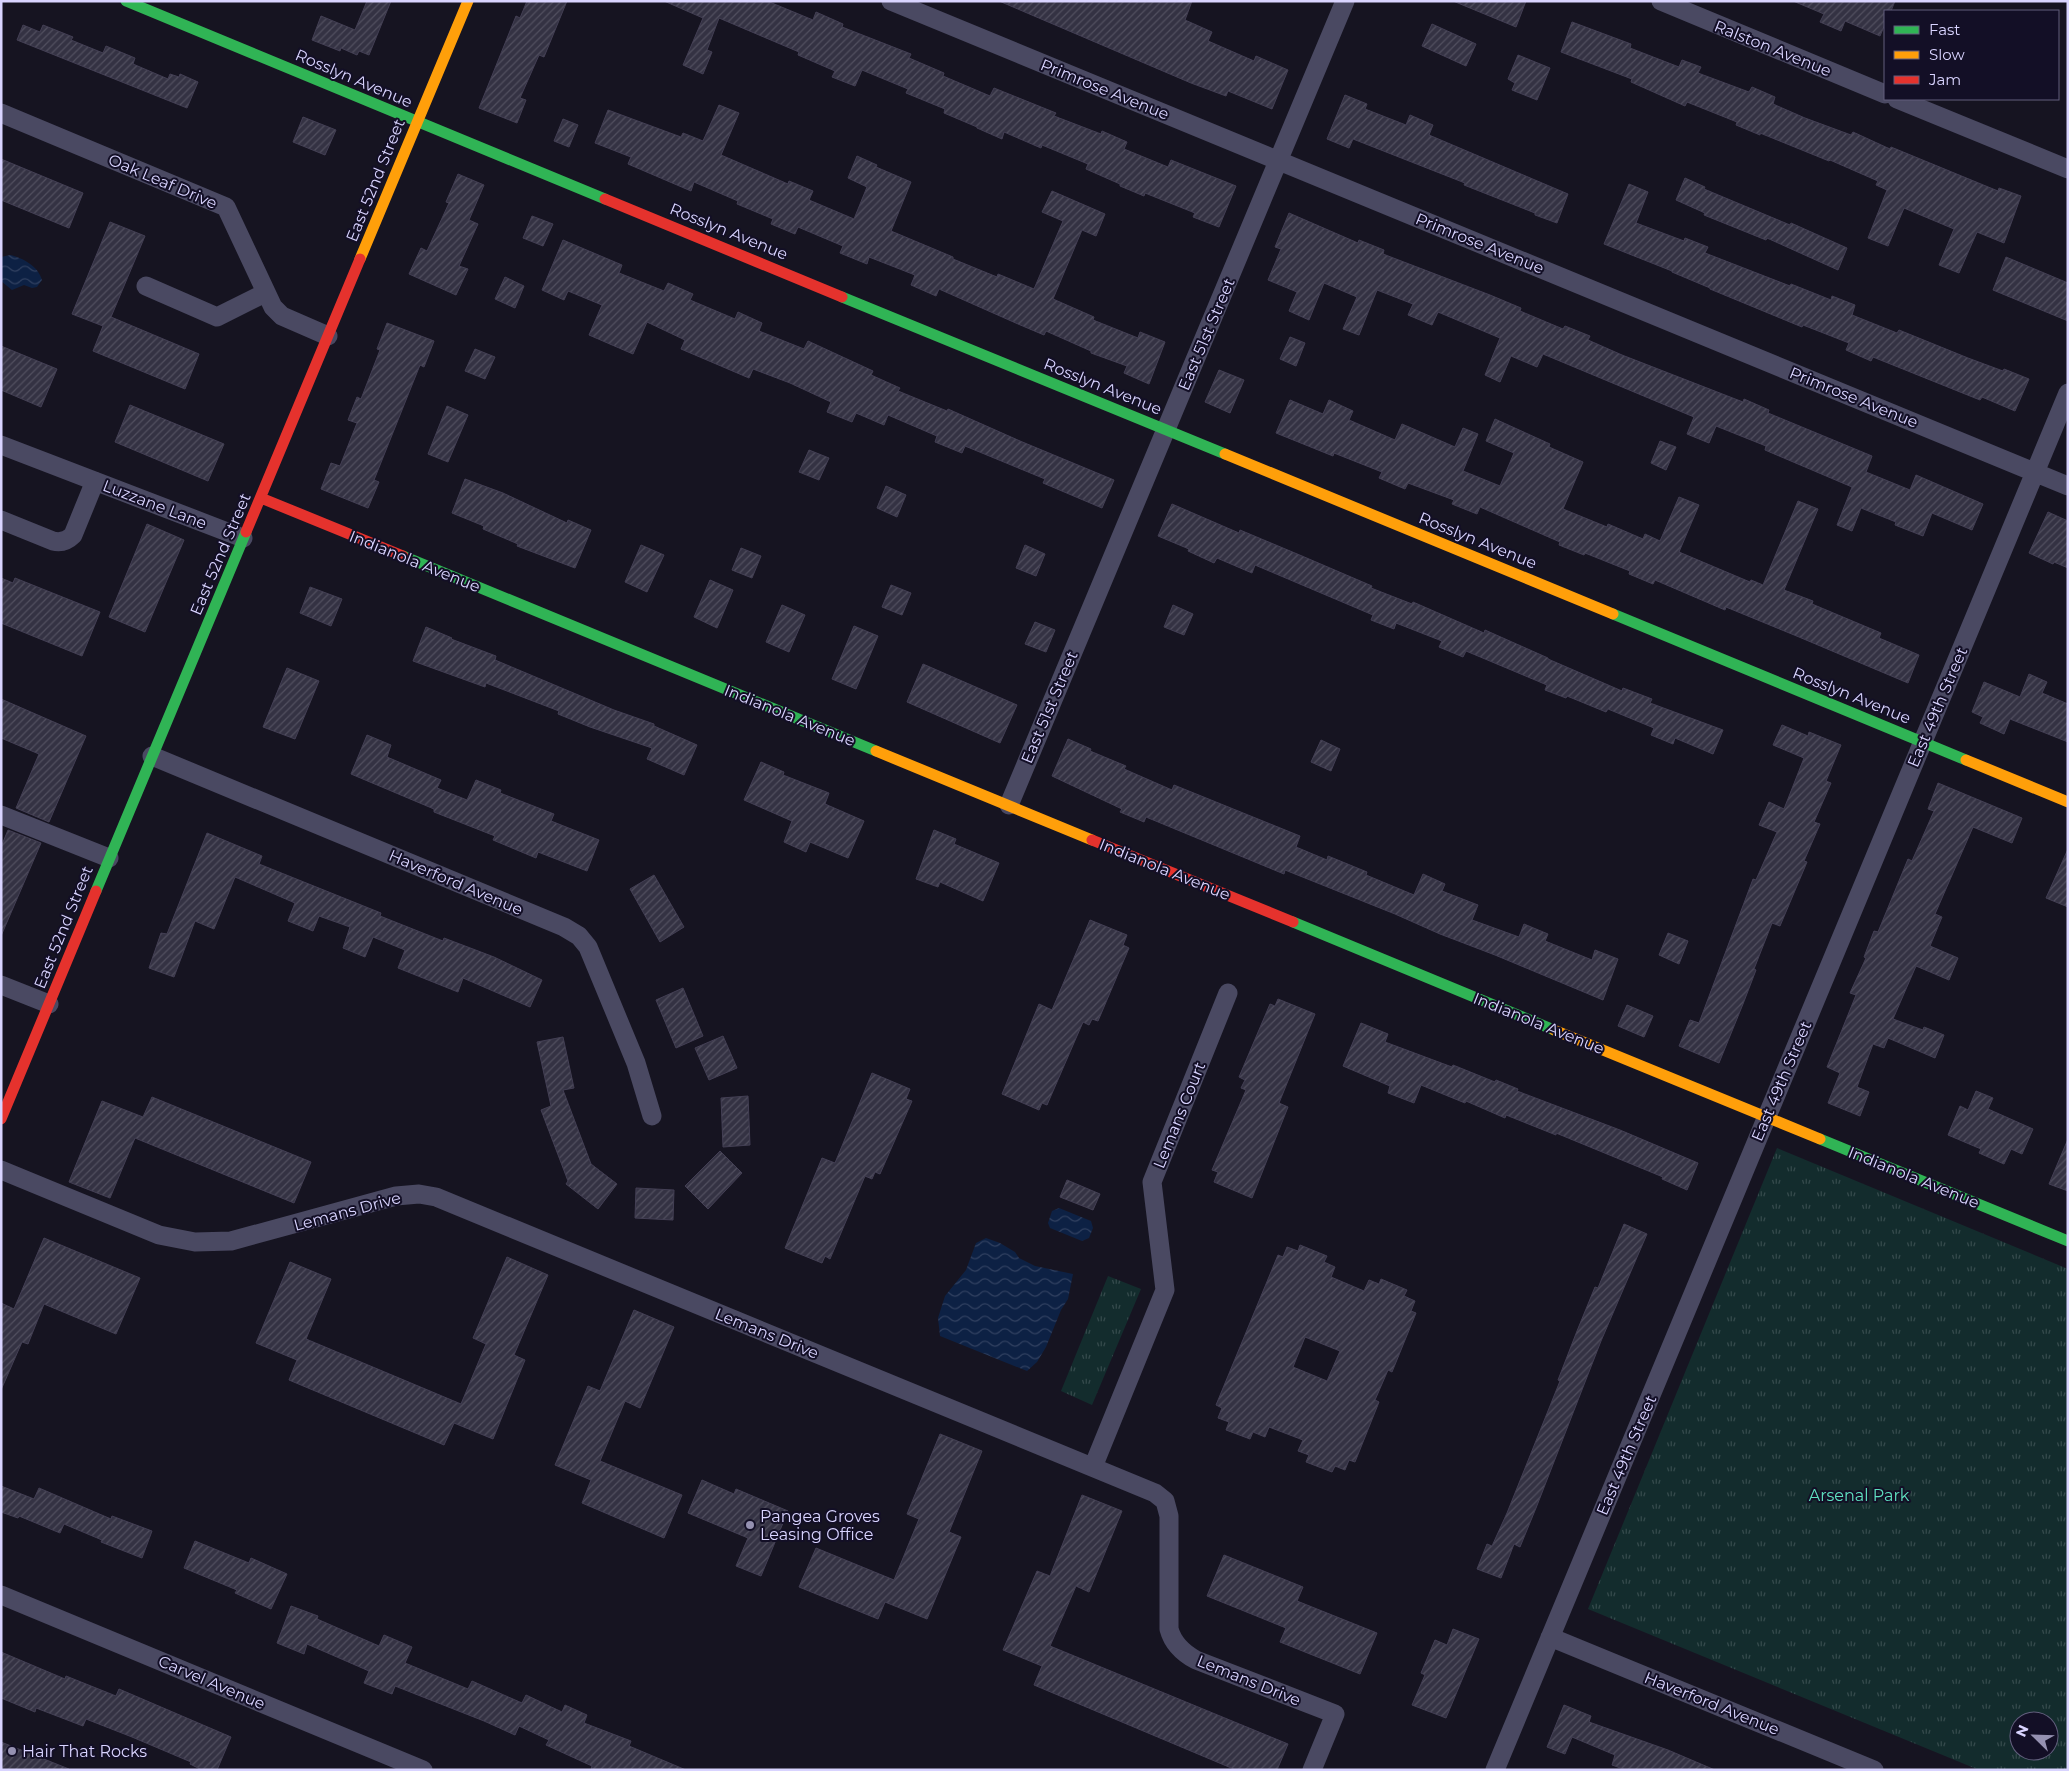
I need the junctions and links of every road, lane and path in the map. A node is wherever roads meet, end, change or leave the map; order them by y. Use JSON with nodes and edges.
{"nodes":[{"id":1,"x":126,"y":1,"type":"edge"},
{"id":2,"x":468,"y":1,"type":"edge"},
{"id":3,"x":891,"y":1,"type":"edge"},
{"id":4,"x":1345,"y":1,"type":"edge"},
{"id":5,"x":1661,"y":1,"type":"edge"},
{"id":6,"x":1884,"y":94,"type":"edge"},
{"id":7,"x":1899,"y":100,"type":"edge"},
{"id":8,"x":1,"y":113,"type":"edge"},
{"id":9,"x":416,"y":122,"type":"junction"},
{"id":10,"x":1279,"y":160,"type":"junction"},
{"id":11,"x":2068,"y":170,"type":"edge"},
{"id":12,"x":146,"y":286,"type":"dead end"},
{"id":13,"x":266,"y":293,"type":"junction"},
{"id":14,"x":328,"y":336,"type":"junction"},
{"id":15,"x":2068,"y":393,"type":"edge"},
{"id":16,"x":1166,"y":429,"type":"junction"},
{"id":17,"x":1,"y":445,"type":"edge"},
{"id":18,"x":2035,"y":472,"type":"junction"},
{"id":19,"x":95,"y":481,"type":"junction"},
{"id":20,"x":2068,"y":486,"type":"edge"},
{"id":21,"x":261,"y":498,"type":"junction"},
{"id":22,"x":1,"y":520,"type":"edge"},
{"id":23,"x":244,"y":538,"type":"junction"},
{"id":24,"x":1923,"y":742,"type":"junction"},
{"id":25,"x":152,"y":756,"type":"junction"},
{"id":26,"x":2068,"y":802,"type":"edge"},
{"id":27,"x":1009,"y":805,"type":"junction"},
{"id":28,"x":1,"y":815,"type":"edge"},
{"id":29,"x":109,"y":858,"type":"junction"},
{"id":30,"x":1,"y":985,"type":"edge"},
{"id":31,"x":1228,"y":993,"type":"dead end"},
{"id":32,"x":49,"y":1004,"type":"junction"},
{"id":33,"x":652,"y":1116,"type":"dead end"},
{"id":34,"x":1766,"y":1117,"type":"junction"},
{"id":35,"x":1,"y":1119,"type":"edge"},
{"id":36,"x":1,"y":1170,"type":"edge"},
{"id":37,"x":2068,"y":1241,"type":"edge"},
{"id":38,"x":1093,"y":1467,"type":"junction"},
{"id":39,"x":1,"y":1595,"type":"edge"},
{"id":40,"x":1550,"y":1637,"type":"junction"},
{"id":41,"x":423,"y":1770,"type":"edge"},
{"id":42,"x":1312,"y":1770,"type":"edge"},
{"id":43,"x":1495,"y":1770,"type":"edge"},
{"id":44,"x":1874,"y":1770,"type":"edge"}],
"edges":[{"from":1,"to":9,"type":"street","name":"Rosslyn Avenue"},
{"from":2,"to":9,"type":"street","name":"East 52nd Street"},
{"from":3,"to":10,"type":"street","name":"Primrose Avenue"},
{"from":4,"to":10,"type":"street","name":"East 51st Street"},
{"from":5,"to":6,"type":"street","name":"Ralston Avenue"},
{"from":7,"to":11,"type":"street"},
{"from":8,"to":13,"type":"street","name":"Oak Leaf Drive"},
{"from":9,"to":14,"type":"street","name":"East 52nd Street"},
{"from":9,"to":16,"type":"street","name":"Rosslyn Avenue"},
{"from":10,"to":16,"type":"street","name":"East 51st Street"},
{"from":10,"to":18,"type":"street","name":"Primrose Avenue"},
{"from":12,"to":13,"type":"street"},
{"from":13,"to":14,"type":"street"},
{"from":14,"to":21,"type":"street","name":"East 52nd Street"},
{"from":15,"to":18,"type":"street","name":"East 49th Street"},
{"from":16,"to":24,"type":"street","name":"Rosslyn Avenue"},
{"from":16,"to":27,"type":"street","name":"East 51st Street"},
{"from":17,"to":19,"type":"street","name":"Luzzane Lane"},
{"from":18,"to":20,"type":"street","name":"Primrose Avenue"},
{"from":18,"to":24,"type":"street","name":"East 49th Street"},
{"from":19,"to":22,"type":"street","name":"Luzzane Lane"},
{"from":19,"to":23,"type":"street","name":"Luzzane Lane"},
{"from":21,"to":23,"type":"street","name":"East 52nd Street"},
{"from":21,"to":27,"type":"street","name":"Indianola Avenue"},
{"from":23,"to":25,"type":"street","name":"East 52nd Street"},
{"from":24,"to":26,"type":"street","name":"Rosslyn Avenue"},
{"from":24,"to":34,"type":"street","name":"East 49th Street"},
{"from":25,"to":29,"type":"street","name":"East 52nd Street"},
{"from":25,"to":33,"type":"street","name":"Haverford Avenue"},
{"from":27,"to":34,"type":"street","name":"Indianola Avenue"},
{"from":28,"to":29,"type":"street"},
{"from":29,"to":32,"type":"street","name":"East 52nd Street"},
{"from":30,"to":32,"type":"street"},
{"from":31,"to":38,"type":"street","name":"Lemans Court"},
{"from":32,"to":35,"type":"street","name":"East 52nd Street"},
{"from":34,"to":37,"type":"street","name":"Indianola Avenue"},
{"from":34,"to":40,"type":"street","name":"East 49th Street"},
{"from":36,"to":38,"type":"street","name":"Lemans Drive"},
{"from":38,"to":42,"type":"street","name":"Lemans Drive"},
{"from":39,"to":41,"type":"street","name":"Carvel Avenue"},
{"from":40,"to":43,"type":"street","name":"East 49th Street"},
{"from":40,"to":44,"type":"street","name":"Haverford Avenue"}]}
